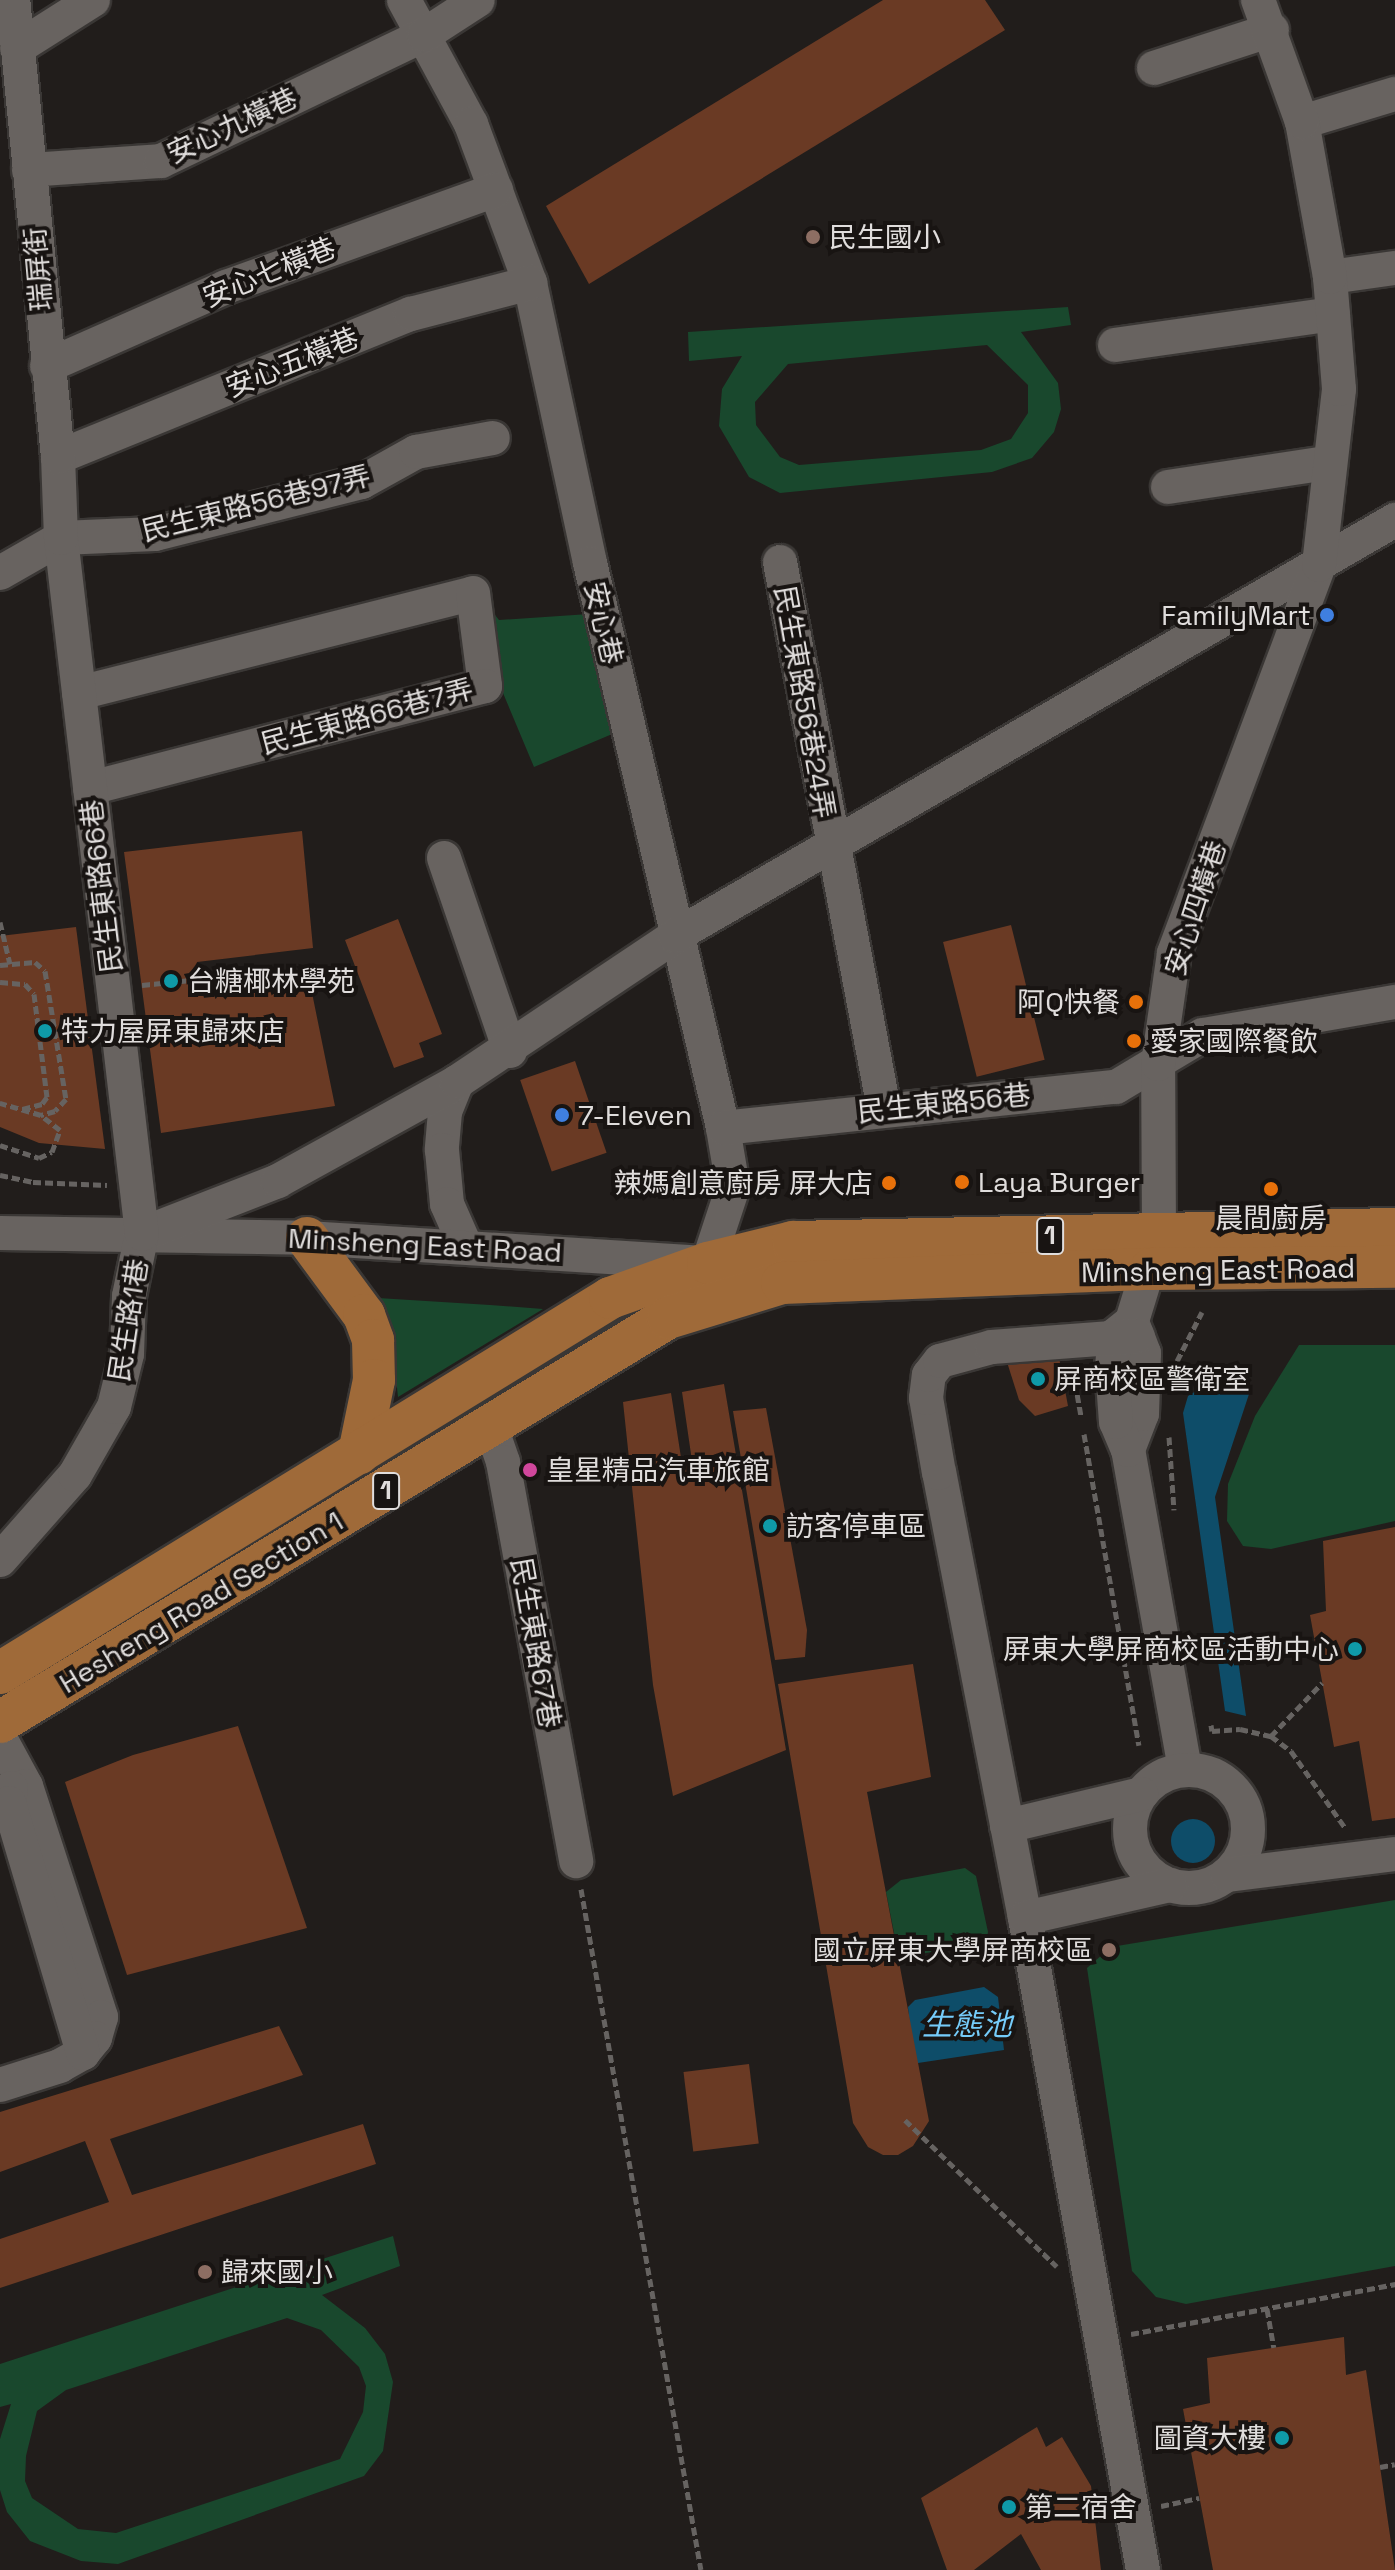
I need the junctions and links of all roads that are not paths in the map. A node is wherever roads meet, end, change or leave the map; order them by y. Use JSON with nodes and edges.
{"nodes":[{"id":1,"x":13,"y":0,"type":"edge"},
{"id":2,"x":93,"y":0,"type":"edge"},
{"id":3,"x":404,"y":0,"type":"edge"},
{"id":4,"x":478,"y":0,"type":"edge"},
{"id":5,"x":1265,"y":15,"type":"edge"},
{"id":6,"x":424,"y":35,"type":"junction"},
{"id":7,"x":17,"y":48,"type":"junction"},
{"id":8,"x":1154,"y":68,"type":"dead end"},
{"id":9,"x":1395,"y":94,"type":"edge"},
{"id":10,"x":1302,"y":122,"type":"junction"},
{"id":11,"x":29,"y":170,"type":"junction"},
{"id":12,"x":496,"y":190,"type":"junction"},
{"id":13,"x":1395,"y":268,"type":"edge"},
{"id":14,"x":1330,"y":277,"type":"junction"},
{"id":15,"x":530,"y":283,"type":"junction"},
{"id":16,"x":1333,"y":314,"type":"junction"},
{"id":17,"x":1115,"y":345,"type":"dead end"},
{"id":18,"x":47,"y":366,"type":"junction"},
{"id":19,"x":493,"y":438,"type":"dead end"},
{"id":20,"x":58,"y":457,"type":"junction"},
{"id":21,"x":1327,"y":463,"type":"junction"},
{"id":22,"x":1168,"y":487,"type":"dead end"},
{"id":23,"x":1395,"y":522,"type":"edge"},
{"id":24,"x":61,"y":538,"type":"junction"},
{"id":25,"x":780,"y":562,"type":"dead end"},
{"id":26,"x":1319,"y":565,"type":"junction"},
{"id":27,"x":0,"y":573,"type":"edge"},
{"id":28,"x":79,"y":693,"type":"junction"},
{"id":29,"x":90,"y":788,"type":"junction"},
{"id":30,"x":831,"y":843,"type":"junction"},
{"id":31,"x":444,"y":858,"type":"dead end"},
{"id":32,"x":675,"y":936,"type":"junction"},
{"id":33,"x":1395,"y":1002,"type":"edge"},
{"id":34,"x":510,"y":1051,"type":"junction"},
{"id":35,"x":1158,"y":1064,"type":"junction"},
{"id":36,"x":457,"y":1082,"type":"junction"},
{"id":37,"x":978,"y":1085,"type":"dead end"},
{"id":38,"x":1040,"y":1093,"type":"junction"},
{"id":39,"x":884,"y":1109,"type":"junction"},
{"id":40,"x":723,"y":1128,"type":"junction"},
{"id":41,"x":1395,"y":1229,"type":"edge"},
{"id":42,"x":0,"y":1233,"type":"edge"},
{"id":43,"x":142,"y":1234,"type":"junction"},
{"id":44,"x":307,"y":1238,"type":"junction"},
{"id":45,"x":465,"y":1245,"type":"junction"},
{"id":46,"x":1155,"y":1251,"type":"junction"},
{"id":47,"x":708,"y":1263,"type":"junction"},
{"id":48,"x":1395,"y":1267,"type":"edge"},
{"id":49,"x":782,"y":1283,"type":"junction"},
{"id":50,"x":1129,"y":1331,"type":"junction"},
{"id":51,"x":491,"y":1427,"type":"junction"},
{"id":52,"x":359,"y":1453,"type":"junction"},
{"id":53,"x":0,"y":1560,"type":"edge"},
{"id":54,"x":0,"y":1673,"type":"edge"},
{"id":55,"x":0,"y":1722,"type":"edge"},
{"id":56,"x":7,"y":1751,"type":"edge"},
{"id":57,"x":1185,"y":1769,"type":"junction"},
{"id":58,"x":1141,"y":1794,"type":"junction"},
{"id":59,"x":1007,"y":1826,"type":"junction"},
{"id":60,"x":1395,"y":1854,"type":"edge"},
{"id":61,"x":576,"y":1861,"type":"road end"},
{"id":62,"x":1227,"y":1875,"type":"junction"},
{"id":63,"x":1170,"y":1885,"type":"junction"},
{"id":64,"x":1025,"y":1918,"type":"junction"},
{"id":65,"x":0,"y":2085,"type":"edge"},
{"id":66,"x":1143,"y":2570,"type":"edge"}],
"edges":[{"from":1,"to":7,"type":"street","name":"瑞屏街"},
{"from":2,"to":7,"type":"street"},
{"from":3,"to":6,"type":"street","name":"安心巷"},
{"from":4,"to":6,"type":"street","name":"安心九橫巷"},
{"from":5,"to":8,"type":"street"},
{"from":5,"to":10,"type":"street","name":"安心四橫巷"},
{"from":6,"to":11,"type":"street","name":"安心九橫巷"},
{"from":6,"to":12,"type":"street","name":"安心巷"},
{"from":7,"to":11,"type":"street","name":"瑞屏街"},
{"from":9,"to":10,"type":"street"},
{"from":10,"to":14,"type":"street","name":"安心四橫巷"},
{"from":11,"to":18,"type":"street","name":"瑞屏街"},
{"from":12,"to":15,"type":"street","name":"安心巷"},
{"from":12,"to":18,"type":"street","name":"安心七橫巷"},
{"from":13,"to":14,"type":"street"},
{"from":14,"to":16,"type":"street","name":"安心四橫巷"},
{"from":15,"to":20,"type":"street","name":"安心五橫巷"},
{"from":15,"to":32,"type":"street","name":"安心巷"},
{"from":16,"to":17,"type":"street"},
{"from":16,"to":21,"type":"street","name":"安心四橫巷"},
{"from":18,"to":20,"type":"street","name":"瑞屏街"},
{"from":19,"to":24,"type":"street","name":"民生東路56巷97弄"},
{"from":20,"to":24,"type":"street","name":"瑞屏街"},
{"from":21,"to":22,"type":"street"},
{"from":21,"to":26,"type":"street","name":"安心四橫巷"},
{"from":23,"to":26,"type":"street"},
{"from":24,"to":27,"type":"street"},
{"from":24,"to":28,"type":"street","name":"民生東路66巷"},
{"from":25,"to":30,"type":"street","name":"民生東路56巷24弄"},
{"from":26,"to":30,"type":"street"},
{"from":26,"to":35,"type":"street","name":"安心四橫巷"},
{"from":28,"to":29,"type":"street","name":"民生東路66巷"},
{"from":28,"to":29,"type":"street","name":"民生東路66巷7弄"},
{"from":29,"to":43,"type":"street","name":"民生東路66巷"},
{"from":30,"to":32,"type":"street"},
{"from":30,"to":39,"type":"street","name":"民生東路56巷24弄"},
{"from":31,"to":34,"type":"street"},
{"from":32,"to":34,"type":"street"},
{"from":32,"to":40,"type":"street","name":"安心巷"},
{"from":33,"to":35,"type":"street","name":"民生東路56巷"},
{"from":34,"to":36,"type":"street"},
{"from":35,"to":38,"type":"street","name":"民生東路56巷"},
{"from":35,"to":46,"type":"street","name":"安心四橫巷"},
{"from":36,"to":43,"type":"street"},
{"from":36,"to":45,"type":"street"},
{"from":37,"to":38,"type":"street"},
{"from":38,"to":39,"type":"street","name":"民生東路56巷"},
{"from":39,"to":40,"type":"street","name":"民生東路56巷"},
{"from":40,"to":47,"type":"street","name":"安心巷"},
{"from":41,"to":46,"type":"main road","name":"Minsheng East Road","number":"1"},
{"from":42,"to":43,"type":"street","name":"Minsheng East Road"},
{"from":43,"to":44,"type":"street","name":"Minsheng East Road"},
{"from":43,"to":53,"type":"street","name":"民生路1巷"},
{"from":44,"to":45,"type":"street","name":"Minsheng East Road"},
{"from":44,"to":52,"type":"main road"},
{"from":45,"to":47,"type":"street","name":"Minsheng East Road"},
{"from":46,"to":47,"type":"main road","name":"Minsheng East Road","number":"1"},
{"from":46,"to":48,"type":"main road","name":"Minsheng East Road","number":"1"},
{"from":46,"to":49,"type":"main road","name":"Minsheng East Road","number":"1"},
{"from":46,"to":50,"type":"street"},
{"from":47,"to":49,"type":"street","name":"Minsheng East Road"},
{"from":47,"to":52,"type":"main road","name":"Hesheng Road Section 1","number":"1"},
{"from":49,"to":51,"type":"main road","name":"Hesheng Road Section 1","number":"1"},
{"from":50,"to":57,"type":"street"},
{"from":50,"to":59,"type":"street"},
{"from":51,"to":55,"type":"main road","name":"Hesheng Road Section 1","number":"1"},
{"from":51,"to":61,"type":"street","name":"民生東路67巷"},
{"from":52,"to":54,"type":"main road","name":"Hesheng Road Section 1","number":"1"},
{"from":56,"to":65,"type":"street"},
{"from":57,"to":58,"type":"street"},
{"from":57,"to":62,"type":"street"},
{"from":58,"to":59,"type":"street"},
{"from":58,"to":63,"type":"street"},
{"from":59,"to":64,"type":"street"},
{"from":60,"to":62,"type":"street"},
{"from":62,"to":63,"type":"street"},
{"from":63,"to":64,"type":"street"},
{"from":64,"to":66,"type":"street"}]}
